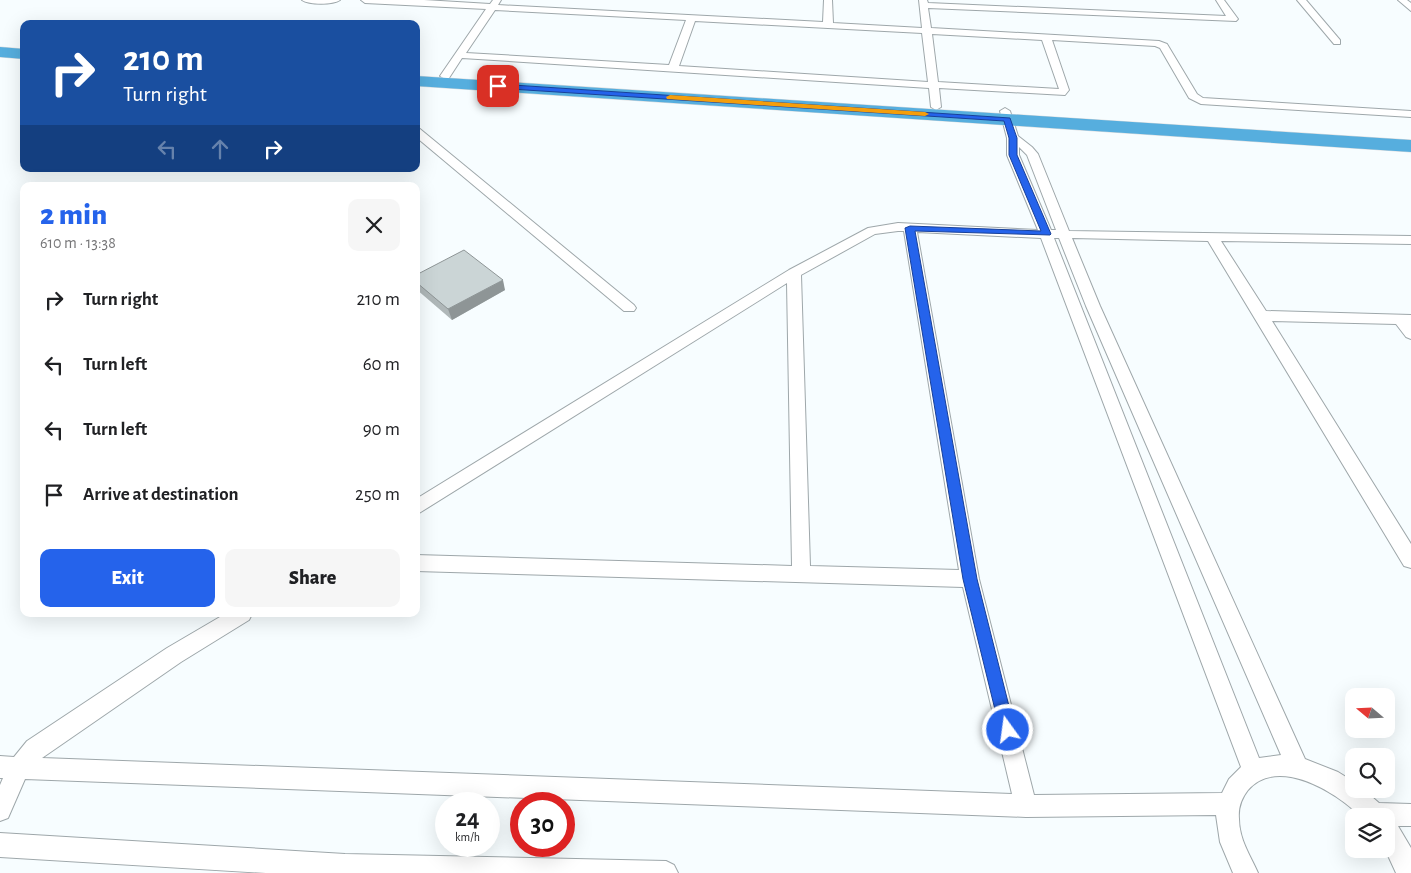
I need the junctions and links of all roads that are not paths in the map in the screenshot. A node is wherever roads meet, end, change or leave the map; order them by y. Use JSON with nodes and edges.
{"nodes":[{"id":1,"x":306,"y":0,"type":"edge"},
{"id":2,"x":336,"y":0,"type":"edge"},
{"id":3,"x":365,"y":0,"type":"edge"},
{"id":4,"x":828,"y":0,"type":"edge"},
{"id":5,"x":1098,"y":0,"type":"edge"},
{"id":6,"x":1220,"y":0,"type":"edge"},
{"id":7,"x":1301,"y":0,"type":"edge"},
{"id":8,"x":1402,"y":0,"type":"edge"},
{"id":9,"x":418,"y":2,"type":"edge"},
{"id":10,"x":923,"y":2,"type":"edge"},
{"id":11,"x":495,"y":4,"type":"edge"},
{"id":12,"x":1015,"y":5,"type":"edge"},
{"id":13,"x":1411,"y":8,"type":"edge"},
{"id":14,"x":1105,"y":14,"type":"junction"},
{"id":15,"x":691,"y":18,"type":"junction"},
{"id":16,"x":828,"y":26,"type":"junction"},
{"id":17,"x":927,"y":31,"type":"junction"},
{"id":18,"x":1046,"y":37,"type":"junction"},
{"id":19,"x":1337,"y":42,"type":"dead end"},
{"id":20,"x":0,"y":45,"type":"edge"},
{"id":21,"x":20,"y":47,"type":"edge"},
{"id":22,"x":0,"y":52,"type":"edge"},
{"id":23,"x":20,"y":54,"type":"edge"},
{"id":24,"x":458,"y":55,"type":"junction"},
{"id":25,"x":672,"y":69,"type":"junction"},
{"id":26,"x":420,"y":74,"type":"edge"},
{"id":27,"x":445,"y":76,"type":"junction"},
{"id":28,"x":420,"y":81,"type":"edge"},
{"id":29,"x":933,"y":85,"type":"junction"},
{"id":30,"x":936,"y":107,"type":"junction"},
{"id":31,"x":1411,"y":114,"type":"edge"},
{"id":32,"x":1006,"y":115,"type":"junction"},
{"id":33,"x":420,"y":134,"type":"edge"},
{"id":34,"x":1013,"y":138,"type":"junction"},
{"id":35,"x":1411,"y":138,"type":"edge"},
{"id":36,"x":1411,"y":146,"type":"edge"},
{"id":37,"x":910,"y":228,"type":"junction"},
{"id":38,"x":1046,"y":234,"type":"junction"},
{"id":39,"x":1065,"y":234,"type":"junction"},
{"id":40,"x":1212,"y":236,"type":"junction"},
{"id":41,"x":1411,"y":240,"type":"edge"},
{"id":42,"x":794,"y":273,"type":"junction"},
{"id":43,"x":629,"y":308,"type":"dead end"},
{"id":44,"x":1260,"y":316,"type":"junction"},
{"id":45,"x":1406,"y":320,"type":"edge"},
{"id":46,"x":1411,"y":334,"type":"edge"},
{"id":47,"x":420,"y":506,"type":"edge"},
{"id":48,"x":1411,"y":560,"type":"edge"},
{"id":49,"x":420,"y":563,"type":"edge"},
{"id":50,"x":801,"y":574,"type":"junction"},
{"id":51,"x":970,"y":579,"type":"junction"},
{"id":52,"x":237,"y":617,"type":"edge"},
{"id":53,"x":10,"y":768,"type":"edge"},
{"id":54,"x":1298,"y":768,"type":"junction"},
{"id":55,"x":1253,"y":771,"type":"junction"},
{"id":56,"x":1229,"y":804,"type":"junction"},
{"id":57,"x":1026,"y":806,"type":"junction"},
{"id":58,"x":1367,"y":808,"type":"edge"},
{"id":59,"x":0,"y":810,"type":"edge"},
{"id":60,"x":1411,"y":815,"type":"edge"},
{"id":61,"x":1395,"y":817,"type":"edge"},
{"id":62,"x":1395,"y":844,"type":"edge"},
{"id":63,"x":0,"y":845,"type":"edge"},
{"id":64,"x":344,"y":869,"type":"edge"},
{"id":65,"x":666,"y":873,"type":"edge"},
{"id":66,"x":1246,"y":873,"type":"edge"},
{"id":67,"x":1408,"y":873,"type":"edge"}],
"edges":[{"from":1,"to":2,"type":"street"},
{"from":3,"to":9,"type":"street"},
{"from":4,"to":16,"type":"street"},
{"from":5,"to":14,"type":"street"},
{"from":6,"to":14,"type":"street"},
{"from":7,"to":19,"type":"street"},
{"from":8,"to":13,"type":"street"},
{"from":9,"to":11,"type":"street"},
{"from":10,"to":12,"type":"street"},
{"from":10,"to":17,"type":"street"},
{"from":11,"to":15,"type":"street"},
{"from":11,"to":24,"type":"street"},
{"from":12,"to":14,"type":"street"},
{"from":15,"to":16,"type":"street"},
{"from":15,"to":25,"type":"street"},
{"from":16,"to":17,"type":"street"},
{"from":17,"to":18,"type":"street"},
{"from":17,"to":29,"type":"street"},
{"from":18,"to":29,"type":"street"},
{"from":18,"to":31,"type":"street"},
{"from":20,"to":21,"type":"highway"},
{"from":22,"to":23,"type":"highway"},
{"from":24,"to":25,"type":"street"},
{"from":24,"to":27,"type":"street"},
{"from":25,"to":29,"type":"street"},
{"from":26,"to":27,"type":"highway"},
{"from":27,"to":30,"type":"highway"},
{"from":28,"to":32,"type":"highway"},
{"from":29,"to":30,"type":"street"},
{"from":30,"to":32,"type":"highway"},
{"from":32,"to":34,"type":"street"},
{"from":32,"to":35,"type":"highway"},
{"from":32,"to":36,"type":"highway"},
{"from":33,"to":43,"type":"street"},
{"from":34,"to":38,"type":"street"},
{"from":34,"to":39,"type":"street"},
{"from":37,"to":38,"type":"street"},
{"from":37,"to":42,"type":"street"},
{"from":37,"to":51,"type":"street"},
{"from":38,"to":39,"type":"street"},
{"from":38,"to":55,"type":"street"},
{"from":39,"to":40,"type":"street"},
{"from":39,"to":54,"type":"street"},
{"from":40,"to":41,"type":"street"},
{"from":40,"to":44,"type":"street"},
{"from":42,"to":47,"type":"street"},
{"from":42,"to":50,"type":"street"},
{"from":44,"to":45,"type":"street"},
{"from":44,"to":48,"type":"street"},
{"from":45,"to":46,"type":"street"},
{"from":49,"to":50,"type":"street"},
{"from":50,"to":51,"type":"street"},
{"from":51,"to":57,"type":"street"},
{"from":52,"to":53,"type":"street"},
{"from":53,"to":57,"type":"street"},
{"from":53,"to":59,"type":"street"},
{"from":54,"to":55,"type":"street"},
{"from":54,"to":58,"type":"street"},
{"from":55,"to":56,"type":"street"},
{"from":56,"to":57,"type":"street"},
{"from":56,"to":66,"type":"street"},
{"from":60,"to":61,"type":"street"},
{"from":62,"to":67,"type":"street"},
{"from":63,"to":64,"type":"street"},
{"from":64,"to":65,"type":"street"}]}
